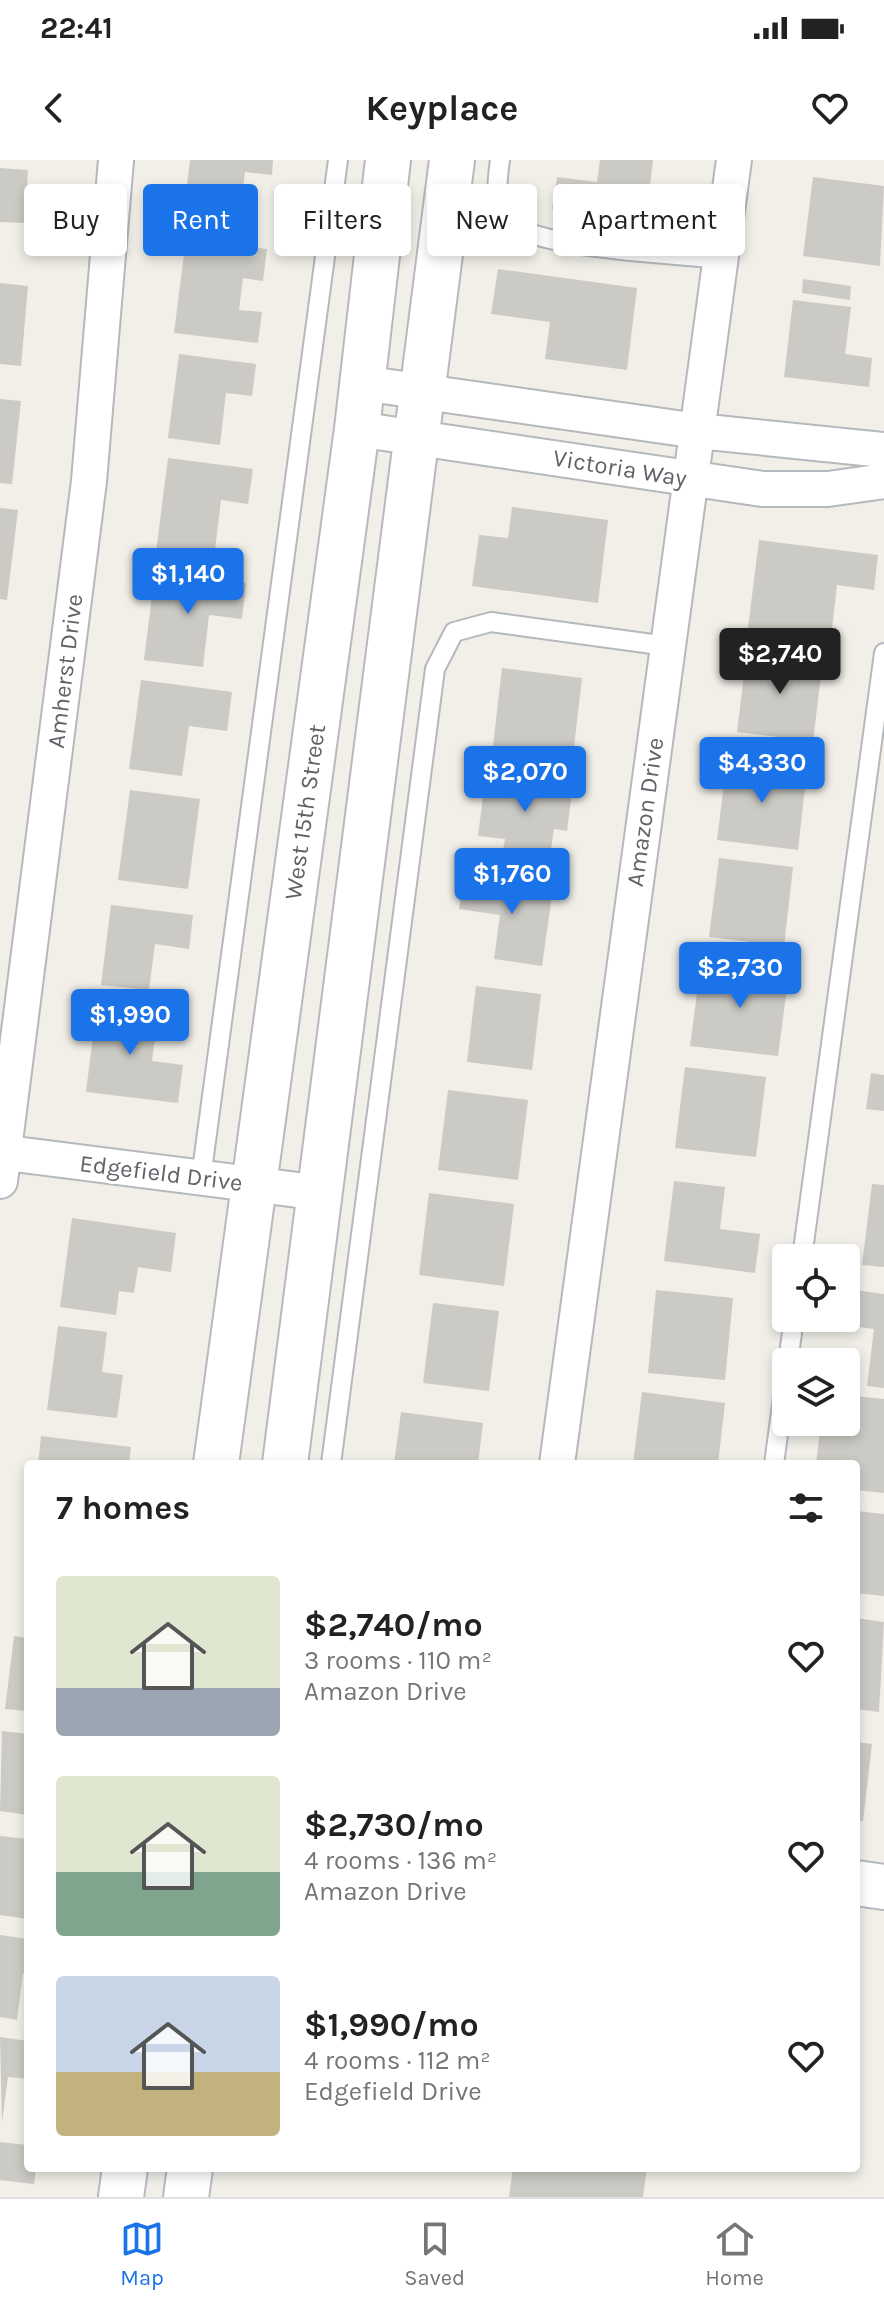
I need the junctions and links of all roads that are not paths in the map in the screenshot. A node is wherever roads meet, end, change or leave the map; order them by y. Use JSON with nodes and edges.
{"nodes":[{"id":1,"x":116,"y":160,"type":"edge"},
{"id":2,"x":338,"y":160,"type":"edge"},
{"id":3,"x":388,"y":160,"type":"edge"},
{"id":4,"x":452,"y":160,"type":"edge"},
{"id":5,"x":500,"y":160,"type":"edge"},
{"id":6,"x":734,"y":160,"type":"edge"},
{"id":7,"x":721,"y":259,"type":"junction"},
{"id":8,"x":362,"y":383,"type":"junction"},
{"id":9,"x":423,"y":391,"type":"junction"},
{"id":10,"x":357,"y":429,"type":"junction"},
{"id":11,"x":698,"y":431,"type":"junction"},
{"id":12,"x":419,"y":437,"type":"junction"},
{"id":13,"x":884,"y":450,"type":"edge"},
{"id":14,"x":690,"y":478,"type":"junction"},
{"id":15,"x":884,"y":481,"type":"edge"},
{"id":16,"x":667,"y":646,"type":"junction"},
{"id":17,"x":884,"y":653,"type":"edge"},
{"id":18,"x":1,"y":1162,"type":"edge"},
{"id":19,"x":201,"y":1178,"type":"junction"},
{"id":20,"x":254,"y":1185,"type":"junction"},
{"id":21,"x":321,"y":1193,"type":"junction"},
{"id":22,"x":804,"y":1244,"type":"edge"},
{"id":23,"x":778,"y":1436,"type":"edge"},
{"id":24,"x":217,"y":1460,"type":"edge"},
{"id":25,"x":286,"y":1460,"type":"edge"},
{"id":26,"x":332,"y":1460,"type":"edge"},
{"id":27,"x":558,"y":1460,"type":"edge"},
{"id":28,"x":775,"y":1460,"type":"edge"},
{"id":29,"x":860,"y":1884,"type":"edge"},
{"id":30,"x":884,"y":1887,"type":"edge"},
{"id":31,"x":124,"y":2172,"type":"edge"},
{"id":32,"x":189,"y":2172,"type":"edge"},
{"id":33,"x":121,"y":2197,"type":"edge"},
{"id":34,"x":186,"y":2197,"type":"edge"}],
"edges":[{"from":1,"to":18,"type":"street","name":"Amherst Drive"},
{"from":2,"to":19,"type":"lane"},
{"from":3,"to":8,"type":"main road","name":"West 15th Street"},
{"from":4,"to":9,"type":"main road"},
{"from":5,"to":7,"type":"lane"},
{"from":6,"to":7,"type":"street","name":"Amazon Drive"},
{"from":7,"to":11,"type":"street","name":"Amazon Drive"},
{"from":8,"to":9,"type":"street","name":"Victoria Way"},
{"from":8,"to":10,"type":"main road","name":"West 15th Street"},
{"from":9,"to":11,"type":"street","name":"Victoria Way"},
{"from":9,"to":12,"type":"main road"},
{"from":10,"to":12,"type":"street","name":"Victoria Way"},
{"from":10,"to":20,"type":"main road","name":"West 15th Street"},
{"from":11,"to":13,"type":"street","name":"Victoria Way"},
{"from":11,"to":14,"type":"street","name":"Amazon Drive"},
{"from":12,"to":14,"type":"street","name":"Victoria Way"},
{"from":12,"to":21,"type":"main road"},
{"from":14,"to":15,"type":"street","name":"Victoria Way"},
{"from":14,"to":16,"type":"street","name":"Amazon Drive"},
{"from":16,"to":26,"type":"lane"},
{"from":16,"to":27,"type":"street","name":"Amazon Drive"},
{"from":17,"to":22,"type":"lane"},
{"from":18,"to":19,"type":"street","name":"Edgefield Drive"},
{"from":19,"to":20,"type":"street","name":"Edgefield Drive"},
{"from":20,"to":21,"type":"street","name":"Edgefield Drive"},
{"from":20,"to":24,"type":"main road","name":"West 15th Street"},
{"from":21,"to":25,"type":"main road"},
{"from":23,"to":28,"type":"lane"},
{"from":29,"to":30,"type":"main road"},
{"from":31,"to":33,"type":"main road"},
{"from":32,"to":34,"type":"main road"}]}
